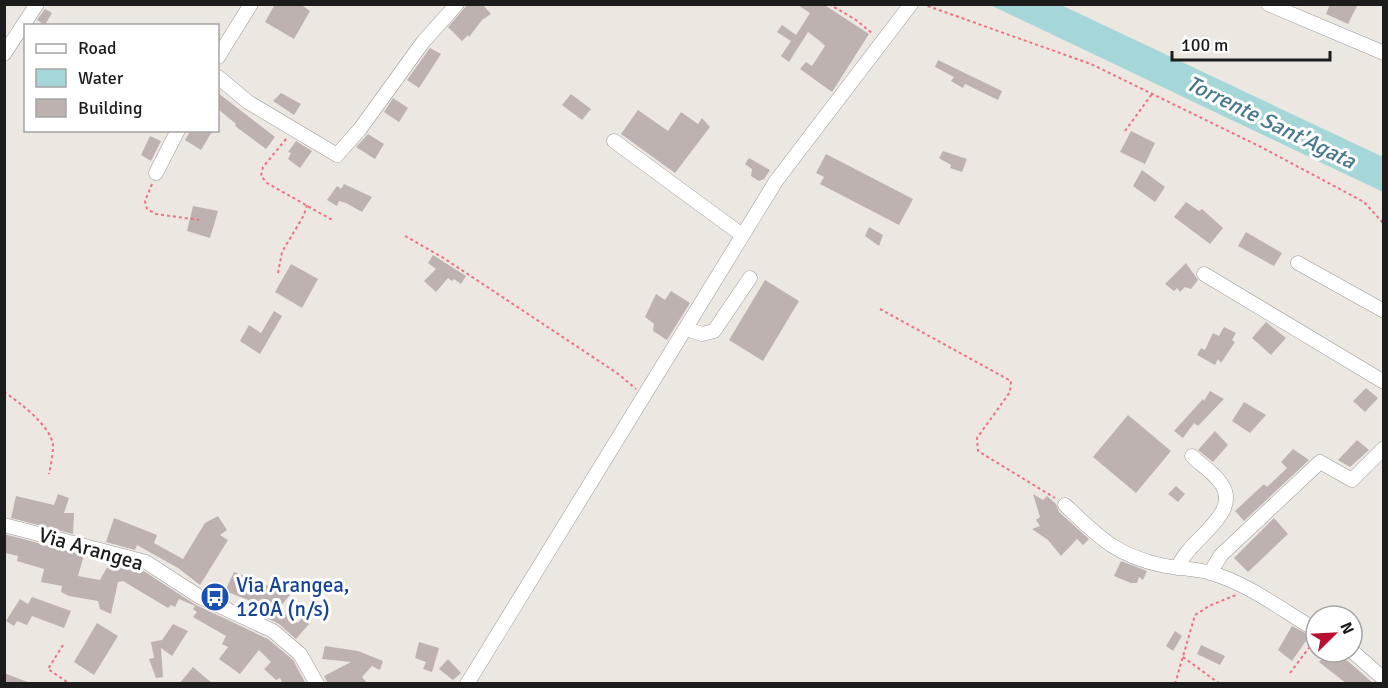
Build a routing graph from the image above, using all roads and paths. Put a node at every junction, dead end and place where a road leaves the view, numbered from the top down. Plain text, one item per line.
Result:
1 (37, 4) edge
2 (251, 4) edge
3 (457, 4) edge
4 (829, 4) edge
5 (911, 4) edge
6 (922, 4) edge
7 (1268, 4) edge
8 (882, 42) junction
9 (1383, 52) edge
10 (4, 54) edge
11 (219, 55) edge
12 (219, 78) edge
13 (1152, 94) junction
14 (295, 128) junction
15 (1125, 131) dead end
16 (177, 132) edge
17 (614, 141) dead end
18 (156, 173) joint
19 (307, 206) junction
20 (199, 220) dead end
21 (334, 220) dead end
22 (1383, 224) edge
23 (742, 235) junction
24 (405, 236) dead end
25 (1298, 263) dead end
26 (278, 273) dead end
27 (1204, 274) dead end
28 (750, 278) dead end
29 (880, 309) dead end
30 (1383, 311) edge
31 (687, 329) junction
32 (1383, 382) edge
33 (4, 392) edge
34 (643, 395) junction
35 (1383, 448) edge
36 (1192, 456) dead end
37 (50, 474) dead end
38 (1065, 506) joint
39 (4, 525) edge
40 (1178, 568) junction
41 (1210, 573) junction
42 (1249, 590) junction
43 (1304, 623) edge
44 (63, 645) dead end
45 (1304, 655) edge
46 (1183, 657) junction
47 (1364, 662) edge
48 (1290, 673) dead end
49 (1383, 679) edge
50 (70, 684) edge
51 (317, 684) edge
52 (467, 684) edge
53 (1175, 684) edge
54 (1220, 684) edge

1 - 10 street
2 - 11 street
3 - 14 street
4 - 8 path
5 - 8 street
6 - 13 path
7 - 9 street
8 - 23 street
12 - 14 street
13 - 15 path
13 - 22 path
14 - 19 path
16 - 18 street
17 - 23 street
18 - 20 path
19 - 21 path
19 - 26 path
23 - 31 street
24 - 34 path
25 - 30 street
27 - 32 street
28 - 31 street
29 - 38 path
31 - 34 street
33 - 37 path
34 - 52 street
35 - 41 street
36 - 40 street
38 - 40 street
39 - 51 street, Via Arangea
40 - 41 street
41 - 42 street
42 - 43 street
42 - 46 path
44 - 50 path
45 - 48 path
46 - 53 path
46 - 54 path
47 - 49 street

